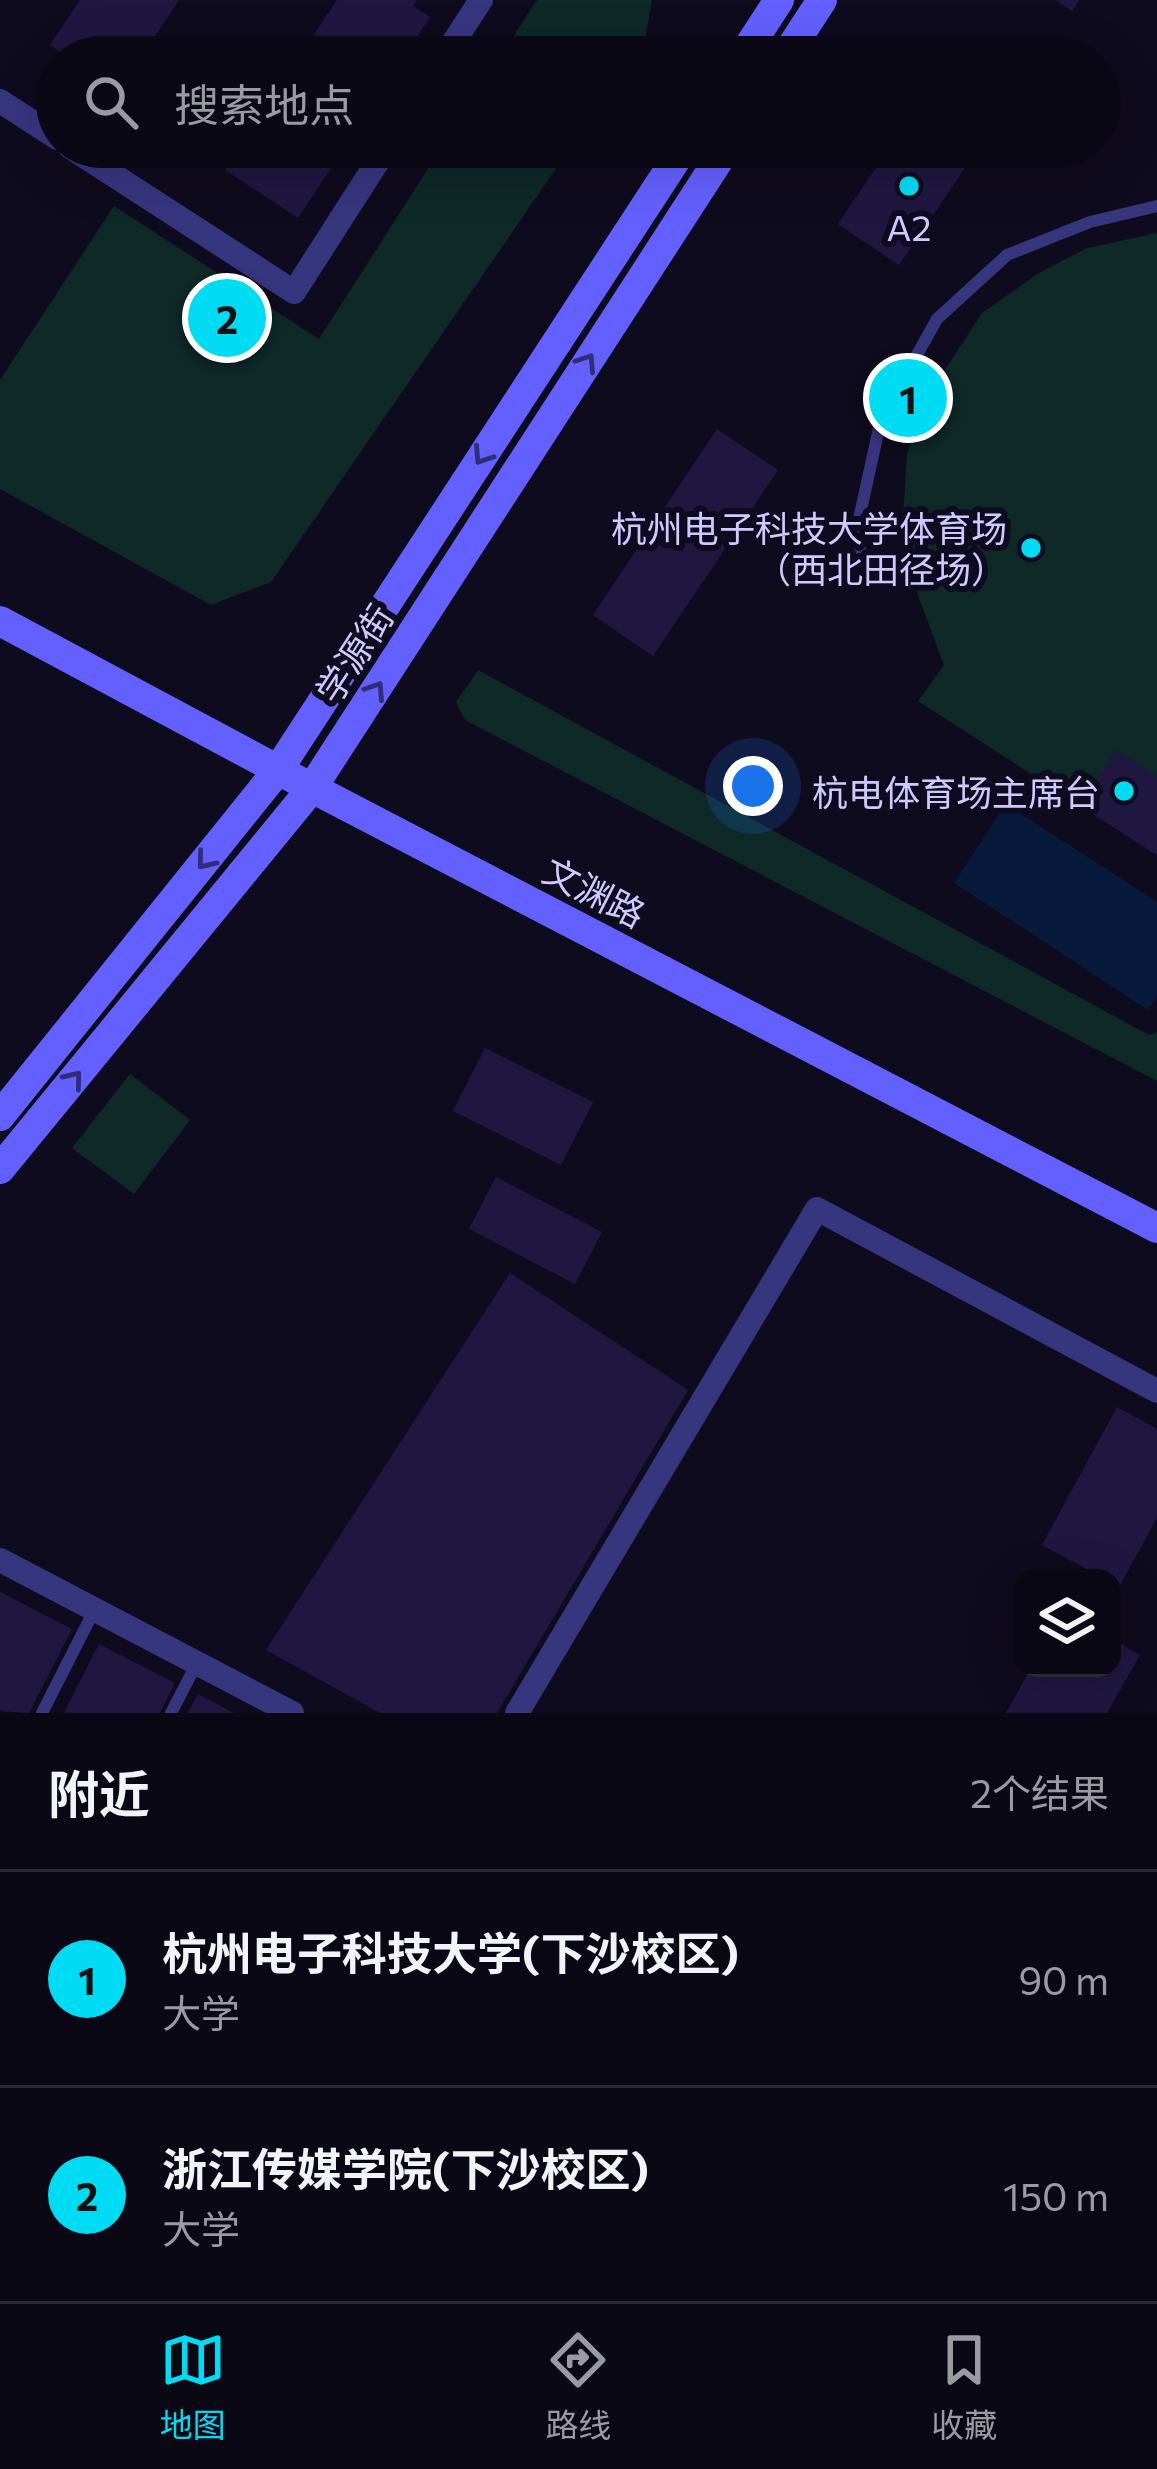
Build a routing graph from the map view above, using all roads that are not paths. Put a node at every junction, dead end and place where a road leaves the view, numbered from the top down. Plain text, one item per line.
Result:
1 (481, 0) edge
2 (779, 0) edge
3 (822, 0) edge
4 (458, 36) edge
5 (756, 36) edge
6 (799, 36) edge
7 (0, 101) edge
8 (36, 124) edge
9 (102, 168) edge
10 (373, 168) edge
11 (670, 168) edge
12 (713, 168) edge
13 (1157, 206) edge
14 (863, 570) dead end
15 (0, 620) edge
16 (278, 770) junction
17 (312, 788) junction
18 (0, 1116) edge
19 (0, 1169) edge
20 (1157, 1228) edge
21 (1157, 1390) edge
22 (0, 1560) edge
23 (95, 1609) junction
24 (197, 1663) junction
25 (42, 1713) edge
26 (171, 1713) edge
27 (292, 1713) edge
28 (518, 1713) edge

1 - 4 street
2 - 5 main road
3 - 6 main road
7 - 8 street
9 - 10 street
11 -> 16 main road, 学源街
17 -> 12 main road, 学源街
13 - 14 lane
15 - 16 main road, 文渊路
16 - 17 main road, 文渊路
16 -> 18 main road, 学源街
19 -> 17 main road, 学源街
17 - 20 main road, 文渊路
21 - 28 street
22 - 23 street
23 - 24 street
23 - 25 lane
24 - 26 lane
24 - 27 street

